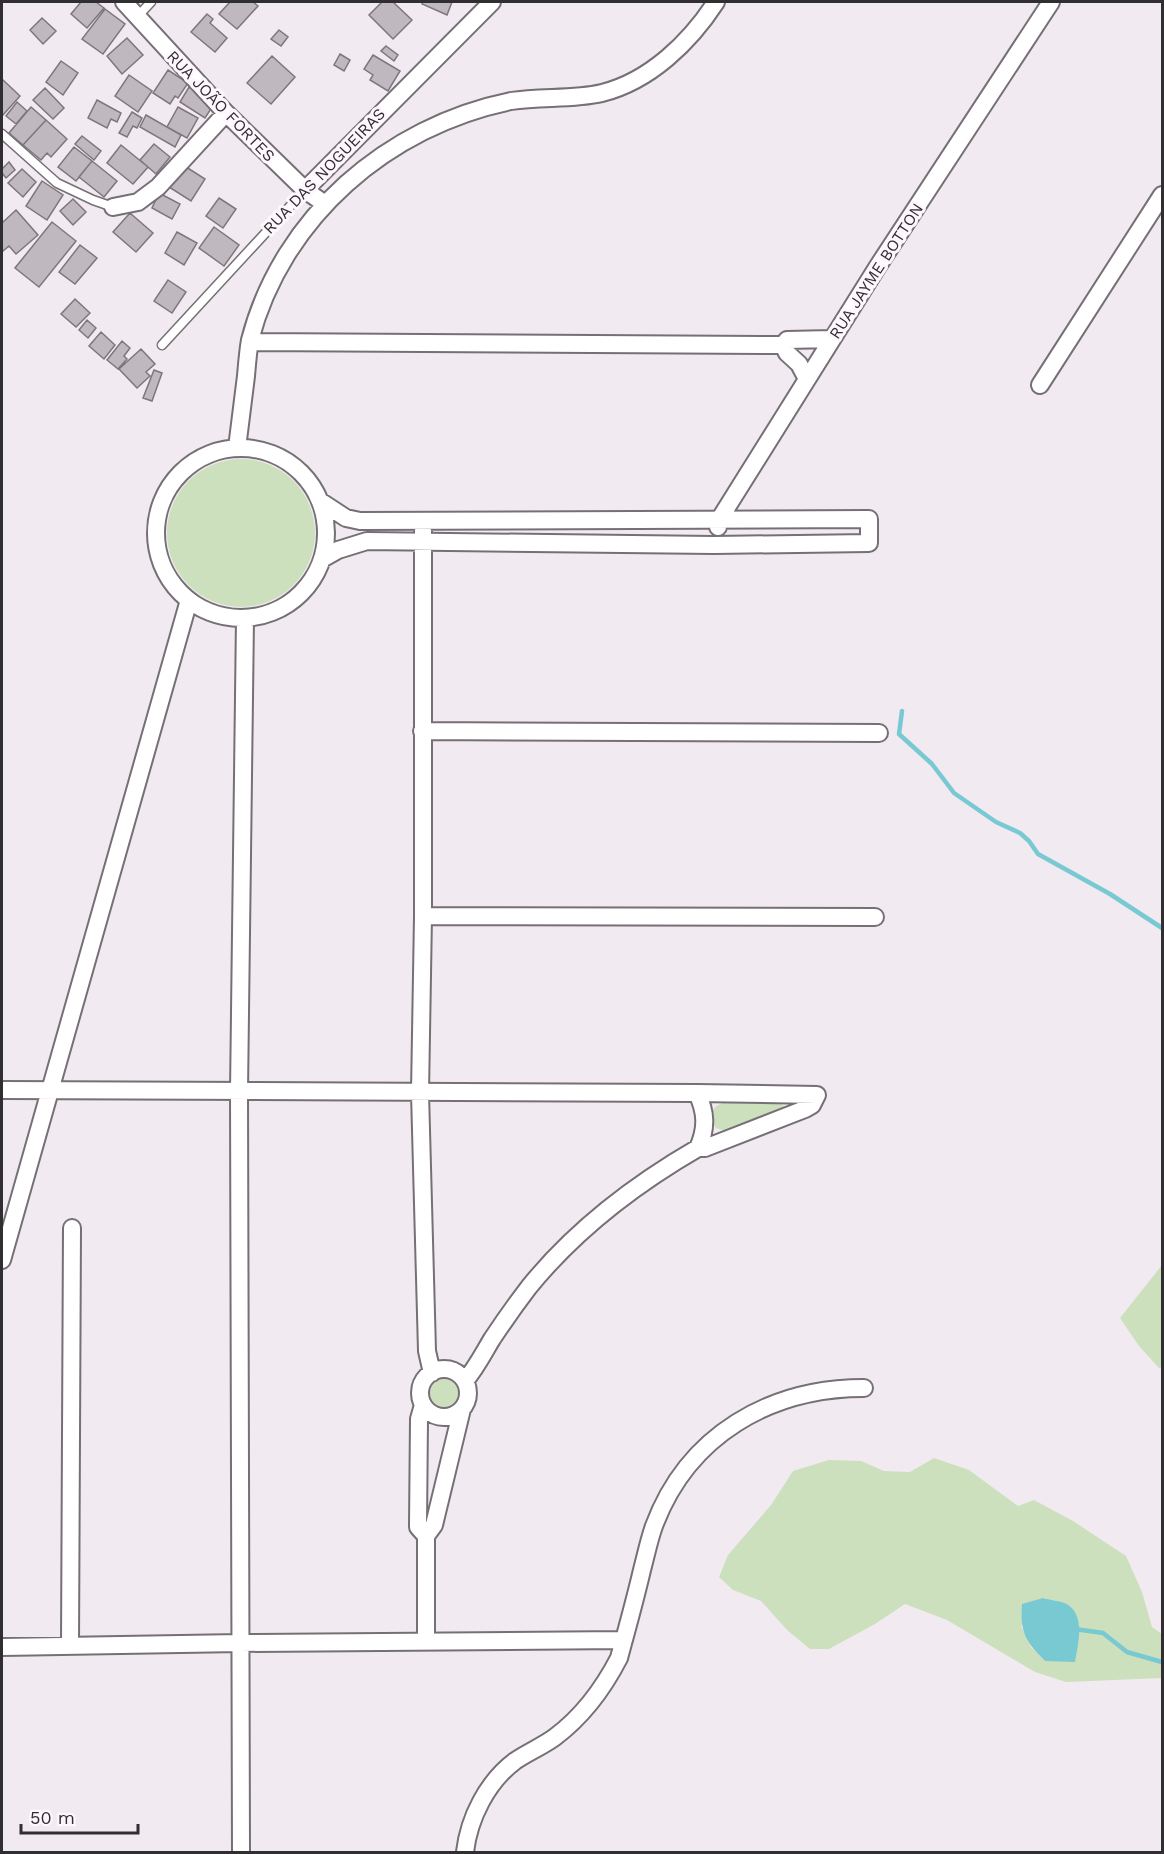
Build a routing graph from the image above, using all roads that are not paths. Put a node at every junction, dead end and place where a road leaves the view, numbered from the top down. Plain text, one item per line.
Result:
1 (124, 2) edge
2 (151, 2) edge
3 (492, 2) edge
4 (717, 2) edge
5 (1050, 2) edge
6 (136, 17) junction
7 (226, 113) junction
8 (2, 134) edge
9 (304, 190) junction
10 (1162, 195) edge
11 (325, 204) junction
12 (114, 207) joint
13 (832, 339) junction
14 (250, 342) junction
15 (162, 345) dead end
16 (783, 345) junction
17 (807, 379) junction
18 (1040, 385) dead end
19 (237, 448) junction
20 (320, 501) junction
21 (719, 520) junction
22 (424, 522) junction
23 (422, 542) junction
24 (714, 545) junction
25 (322, 559) junction
26 (189, 600) junction
27 (245, 618) junction
28 (422, 731) junction
29 (879, 733) dead end
30 (423, 916) junction
31 (875, 917) dead end
32 (2, 1090) edge
33 (50, 1091) junction
34 (239, 1092) junction
35 (420, 1093) junction
36 (697, 1093) junction
37 (698, 1148) junction
38 (72, 1228) dead end
39 (2, 1260) edge
40 (432, 1373) junction
41 (465, 1381) junction
42 (864, 1388) dead end
43 (423, 1405) junction
44 (462, 1409) junction
45 (426, 1536) junction
46 (624, 1640) junction
47 (426, 1642) junction
48 (240, 1643) junction
49 (70, 1646) junction
50 (2, 1647) edge
51 (241, 1852) edge
52 (465, 1852) edge

1 - 6 street, RUA JOÃO FORTES
2 - 6 lane
3 - 9 street, RUA DAS NOGUEIRAS
4 - 11 street
5 - 13 street, RUA JAYME BOTTON
6 - 7 street, RUA JOÃO FORTES
7 - 9 street, RUA JOÃO FORTES
7 - 12 street
8 - 12 lane
9 - 11 street, RUA JOÃO FORTES
9 - 15 lane, RUA DAS NOGUEIRAS
10 - 18 street
11 - 14 street
13 - 16 street
13 - 17 street, RUA JAYME BOTTON
14 - 16 street
14 - 19 street
16 - 17 street
17 - 21 street, RUA JAYME BOTTON
19 - 20 street
19 - 26 street
20 - 22 street
20 - 25 street
21 - 22 street
21 - 24 street, RUA JAYME BOTTON
21 - 24 street
22 - 23 street
23 - 24 street
23 - 25 street
23 - 28 street
25 - 27 street
26 - 27 street
26 - 33 street
27 - 34 street
28 - 29 street
28 - 30 street
30 - 31 street
30 - 35 street
32 - 33 street
33 - 34 street
33 - 39 street
34 - 35 street
34 - 48 street
35 - 36 street
35 - 40 street
36 - 37 street
36 - 37 street
37 - 41 street
38 - 49 street
40 - 41 street
40 - 43 street
41 - 44 street
42 - 46 street
43 - 44 street
43 - 45 street
44 - 45 street
45 - 47 street
46 - 47 street
46 - 52 street
47 - 48 street
48 - 49 street
48 - 51 street
49 - 50 street

